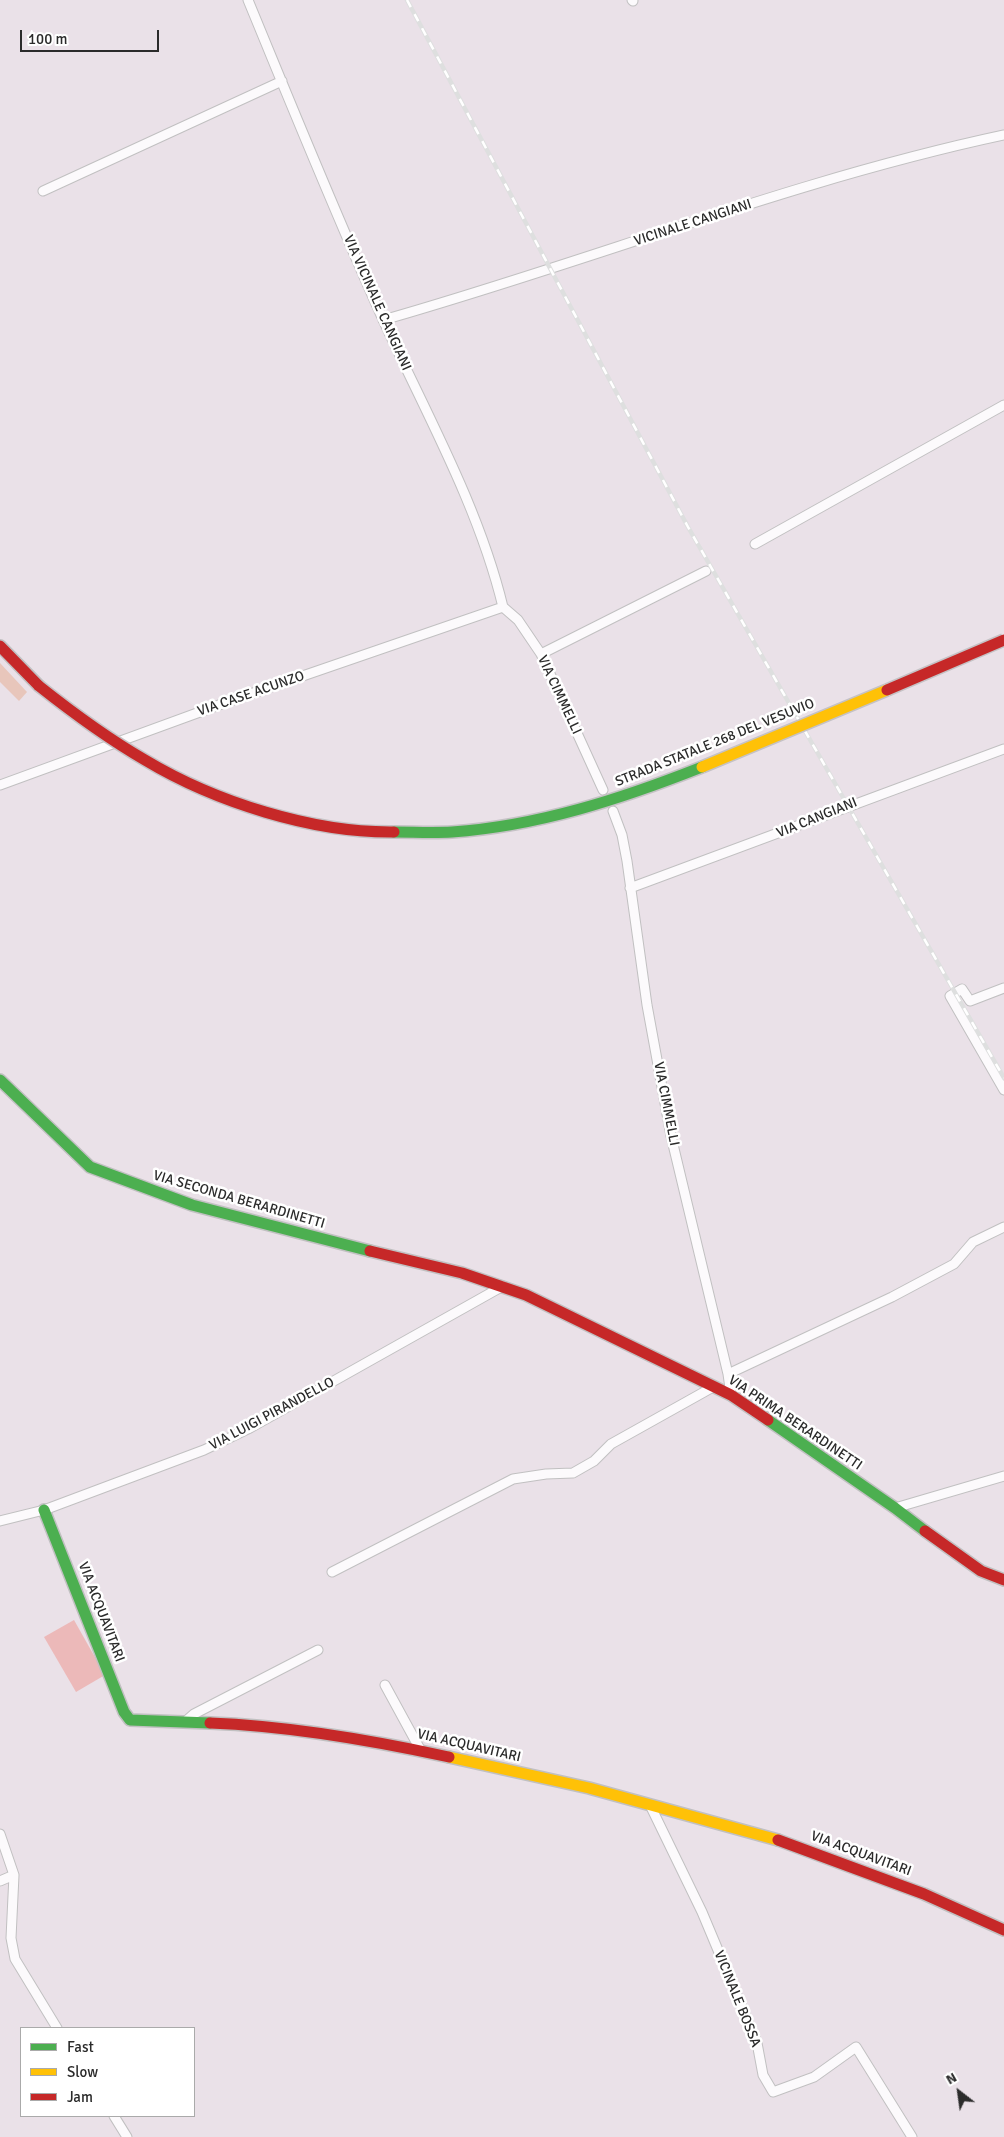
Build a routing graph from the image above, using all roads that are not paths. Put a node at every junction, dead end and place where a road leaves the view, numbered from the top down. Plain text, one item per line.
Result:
1 (248, 0) edge
2 (282, 81) junction
3 (1004, 135) edge
4 (44, 191) dead end
5 (383, 320) junction
6 (1004, 405) edge
7 (755, 544) dead end
8 (706, 571) dead end
9 (503, 607) junction
10 (1004, 640) edge
11 (0, 646) edge
12 (541, 654) junction
13 (1004, 749) edge
14 (0, 785) edge
15 (603, 790) dead end
16 (613, 811) dead end
17 (630, 888) junction
18 (1004, 988) edge
19 (0, 1080) edge
20 (1004, 1090) edge
21 (1004, 1227) edge
22 (503, 1286) junction
23 (728, 1374) junction
24 (713, 1387) junction
25 (731, 1395) junction
26 (1004, 1476) edge
27 (895, 1508) junction
28 (44, 1510) junction
29 (0, 1521) edge
30 (332, 1572) dead end
31 (1004, 1580) edge
32 (318, 1650) dead end
33 (385, 1685) dead end
34 (186, 1721) junction
35 (421, 1751) junction
36 (650, 1805) junction
37 (0, 1834) edge
38 (14, 1875) junction
39 (0, 1881) edge
40 (1004, 1930) edge
41 (56, 2027) edge
42 (115, 2117) edge
43 (127, 2137) edge
44 (912, 2137) edge

1 - 2 street, VIA VICINALE CANGIANI
2 - 4 street
2 - 5 street, VIA VICINALE CANGIANI
3 - 5 street, VICINALE CANGIANI
5 - 9 street, VIA VICINALE CANGIANI
6 - 7 street
8 - 12 street
9 - 12 street, VIA CIMMELLI
9 - 14 street, VIA CASE ACUNZO
10 - 11 main road, STRADA STATALE 268 DEL VESUVIO, bridge
12 - 15 street, VIA CIMMELLI
13 - 17 street, VIA CANGIANI
16 - 17 street, VIA CIMMELLI
17 - 23 street, VIA CIMMELLI
18 - 20 street
19 - 22 main road, VIA SECONDA BERARDINETTI
21 - 23 street
22 - 24 main road, VIA PRIMA BERARDINETTI
22 - 28 street, VIA LUIGI PIRANDELLO
23 - 25 street, VIA CIMMELLI
24 - 25 main road, VIA PRIMA BERARDINETTI
24 - 30 street
25 - 27 main road, VIA PRIMA BERARDINETTI
26 - 27 street
27 - 31 main road, VIA PRIMA BERARDINETTI
28 - 29 street, VIA LUIGI PIRANDELLO
28 - 34 main road, VIA ACQUAVITARI
32 - 34 street
33 - 35 street
34 - 35 main road, VIA ACQUAVITARI
35 - 36 main road, VIA ACQUAVITARI
36 - 40 main road, VIA ACQUAVITARI
36 - 44 street, VICINALE BOSSA
37 - 38 street
38 - 39 street
38 - 41 street
42 - 43 street

